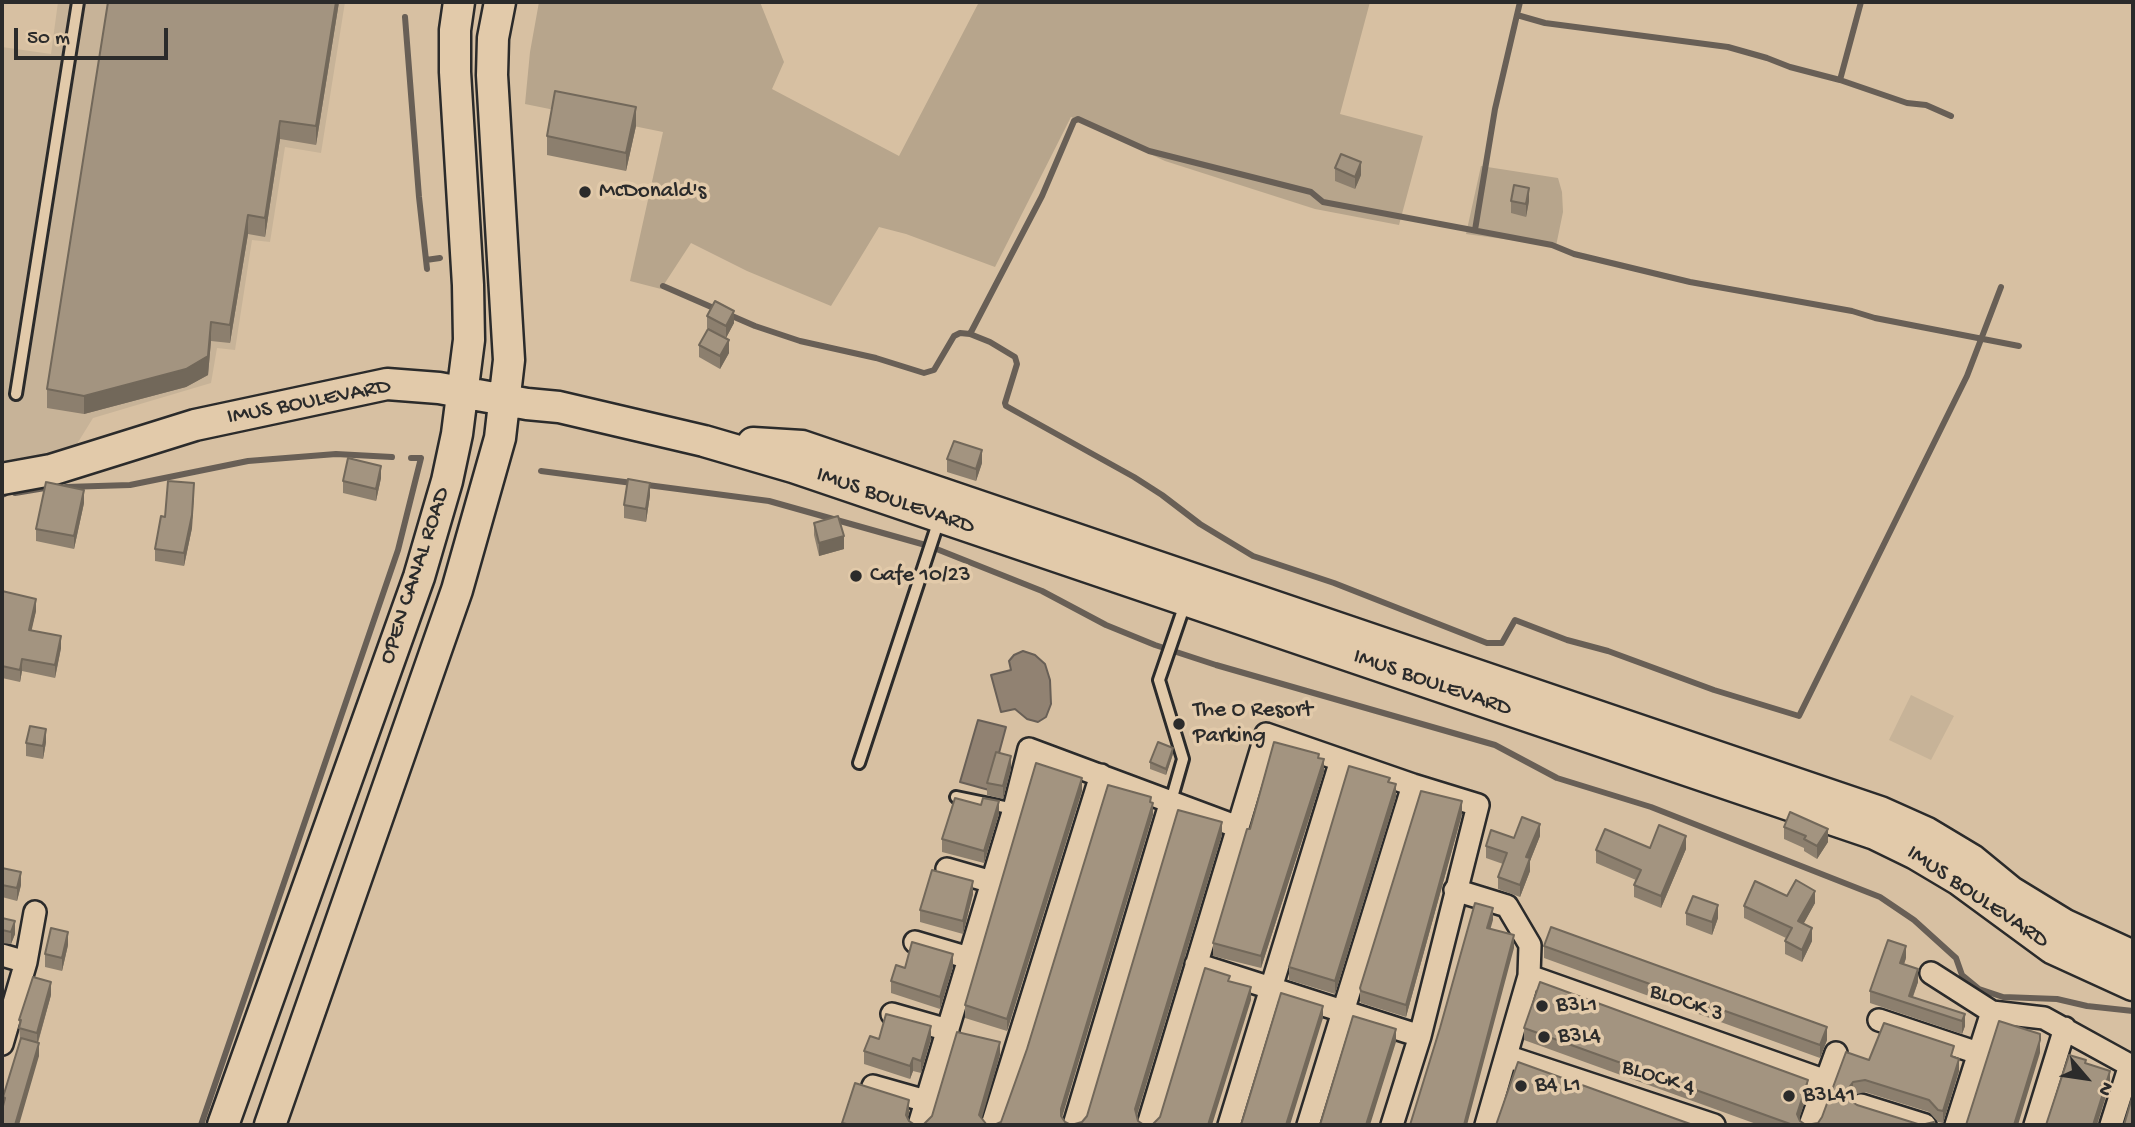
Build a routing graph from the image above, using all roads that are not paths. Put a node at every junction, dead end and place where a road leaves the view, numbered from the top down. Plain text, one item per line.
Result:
1 (78, 2) edge
2 (459, 2) edge
3 (500, 2) edge
4 (464, 393) junction
5 (16, 394) dead end
6 (506, 401) junction
7 (2, 479) edge
8 (940, 516) junction
9 (1191, 590) junction
10 (1341, 760) junction
11 (859, 763) dead end
12 (1101, 775) junction
13 (1413, 785) junction
14 (956, 797) edge
15 (1171, 802) junction
16 (1014, 809) junction
17 (1238, 827) junction
18 (947, 869) dead end
19 (992, 882) junction
20 (1455, 890) junction
21 (35, 912) dead end
22 (915, 942) edge
23 (2, 955) edge
24 (2133, 956) edge
25 (969, 958) junction
26 (26, 962) junction
27 (1196, 964) junction
28 (1931, 973) dead end
29 (1529, 976) junction
30 (2133, 985) edge
31 (1271, 988) junction
32 (9, 994) edge
33 (1343, 1012) junction
34 (1992, 1012) junction
35 (892, 1014) edge
36 (1879, 1020) dead end
37 (2065, 1028) junction
38 (947, 1030) junction
39 (1420, 1036) junction
40 (2, 1044) edge
41 (1836, 1053) dead end
42 (1978, 1053) junction
43 (1506, 1056) junction
44 (2131, 1066) edge
45 (1826, 1081) junction
46 (873, 1086) edge
47 (926, 1101) junction
48 (1861, 1105) edge
49 (223, 1125) edge
50 (270, 1125) edge
51 (919, 1125) edge
52 (992, 1125) edge
53 (1073, 1125) edge
54 (1148, 1125) edge
55 (1229, 1125) edge
56 (1308, 1125) edge
57 (1392, 1125) edge
58 (1486, 1125) edge
59 (1714, 1125) edge
60 (1810, 1125) edge
61 (1925, 1125) edge
62 (1956, 1125) edge
63 (2035, 1125) edge
64 (2111, 1125) edge

1 - 5 lane
2 - 4 main road, OPEN CANAL ROAD
3 - 6 main road, OPEN CANAL ROAD
4 - 6 main road, IMUS BOULEVARD
4 - 7 main road, IMUS BOULEVARD
4 - 49 main road, OPEN CANAL ROAD
6 - 8 main road, IMUS BOULEVARD
6 - 50 main road, OPEN CANAL ROAD
8 - 9 main road, IMUS BOULEVARD
8 - 11 lane
9 - 15 lane
9 - 24 main road, IMUS BOULEVARD
9 - 30 main road, IMUS BOULEVARD
10 - 13 street
10 - 17 street
10 - 31 street
12 - 15 street
12 - 16 street
12 - 52 street
13 - 20 street
13 - 33 street
14 - 16 lane
15 - 17 street
15 - 53 street
16 - 19 street
17 - 27 street
18 - 19 street
19 - 25 street
20 - 29 street
20 - 39 street
21 - 26 street
22 - 25 street
23 - 26 street
25 - 38 street
26 - 32 street
27 - 31 street
27 - 54 street
28 - 34 street
29 - 43 street
29 - 45 street, BLOCK 3
31 - 33 street
31 - 55 street
32 - 40 street
33 - 39 street
33 - 56 street
34 - 37 street
34 - 42 street
35 - 38 street
36 - 42 street
37 - 44 street
37 - 63 street
38 - 47 street
39 - 57 street
41 - 45 street
42 - 62 street
43 - 58 street
43 - 59 street, BLOCK 4
44 - 64 street
45 - 60 street
46 - 47 street
47 - 51 street
48 - 61 street

